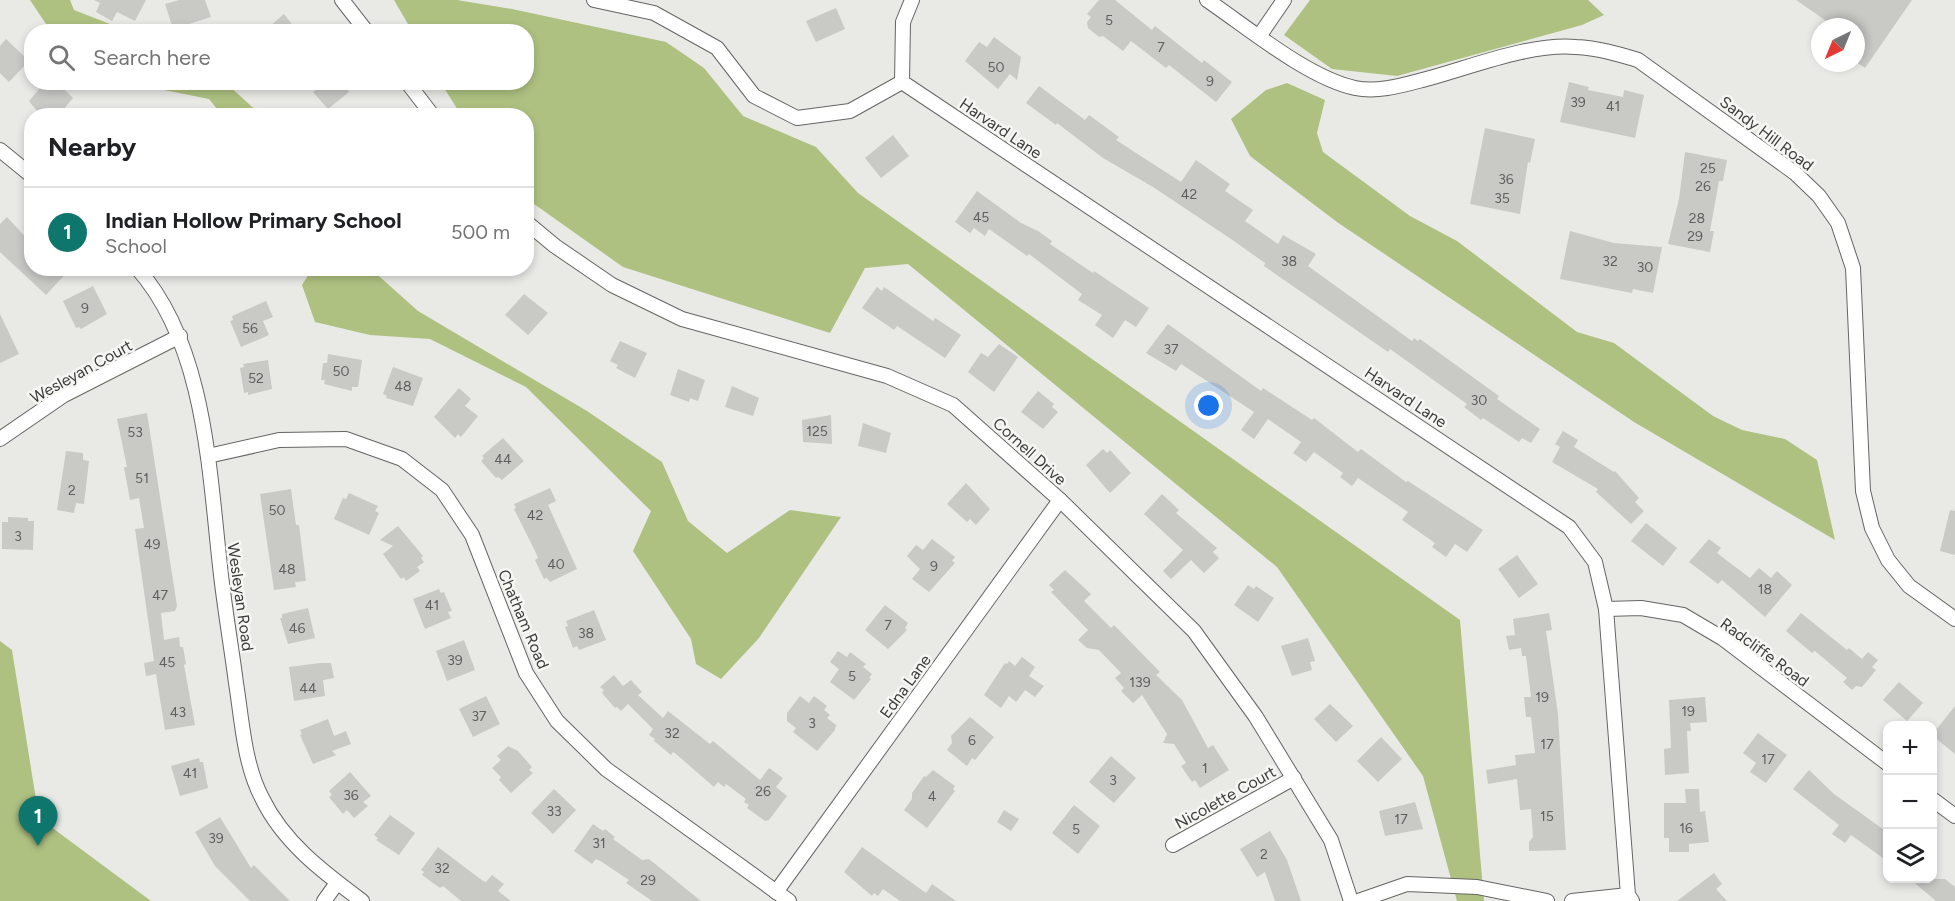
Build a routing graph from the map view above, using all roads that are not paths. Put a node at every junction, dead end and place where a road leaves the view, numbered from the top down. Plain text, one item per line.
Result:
1 (342, 0) edge
2 (594, 0) edge
3 (912, 0) edge
4 (1207, 0) edge
5 (1284, 0) edge
6 (360, 24) edge
7 (1260, 35) junction
8 (902, 82) junction
9 (413, 90) edge
10 (427, 108) edge
11 (0, 150) edge
12 (24, 170) edge
13 (534, 229) edge
14 (144, 276) edge
15 (180, 336) junction
16 (0, 439) edge
17 (208, 456) junction
18 (1060, 500) junction
19 (1606, 609) junction
20 (1955, 619) edge
21 (1883, 761) edge
22 (1294, 778) junction
23 (1937, 803) edge
24 (1955, 816) edge
25 (1173, 845) dead end
26 (337, 883) junction
27 (776, 892) junction
28 (1630, 898) edge
29 (324, 901) edge
30 (362, 901) edge
31 (789, 901) edge
32 (1351, 901) edge
33 (1358, 901) edge
34 (1547, 901) edge
35 (1572, 901) edge

1 - 6 street
2 - 8 street
3 - 8 street
4 - 7 street, Sandy Hill Road
5 - 7 street
7 - 20 street, Sandy Hill Road
8 - 19 street, Harvard Lane
9 - 10 street
11 - 12 street
13 - 18 street, Cornell Drive
14 - 15 street, Wesleyan Road
15 - 16 street, Wesleyan Court
15 - 17 street, Wesleyan Road
17 - 26 street, Wesleyan Road
17 - 27 street, Chatham Road
18 - 22 street, Cornell Drive
18 - 27 street, Edna Lane
19 - 21 street, Radcliffe Road
19 - 28 street, Harvard Lane
22 - 25 street, Nicolette Court
22 - 32 street, Cornell Drive
23 - 24 street
26 - 29 street
26 - 30 street, Wesleyan Road
27 - 31 street, Chatham Road
28 - 35 street
33 - 34 street

